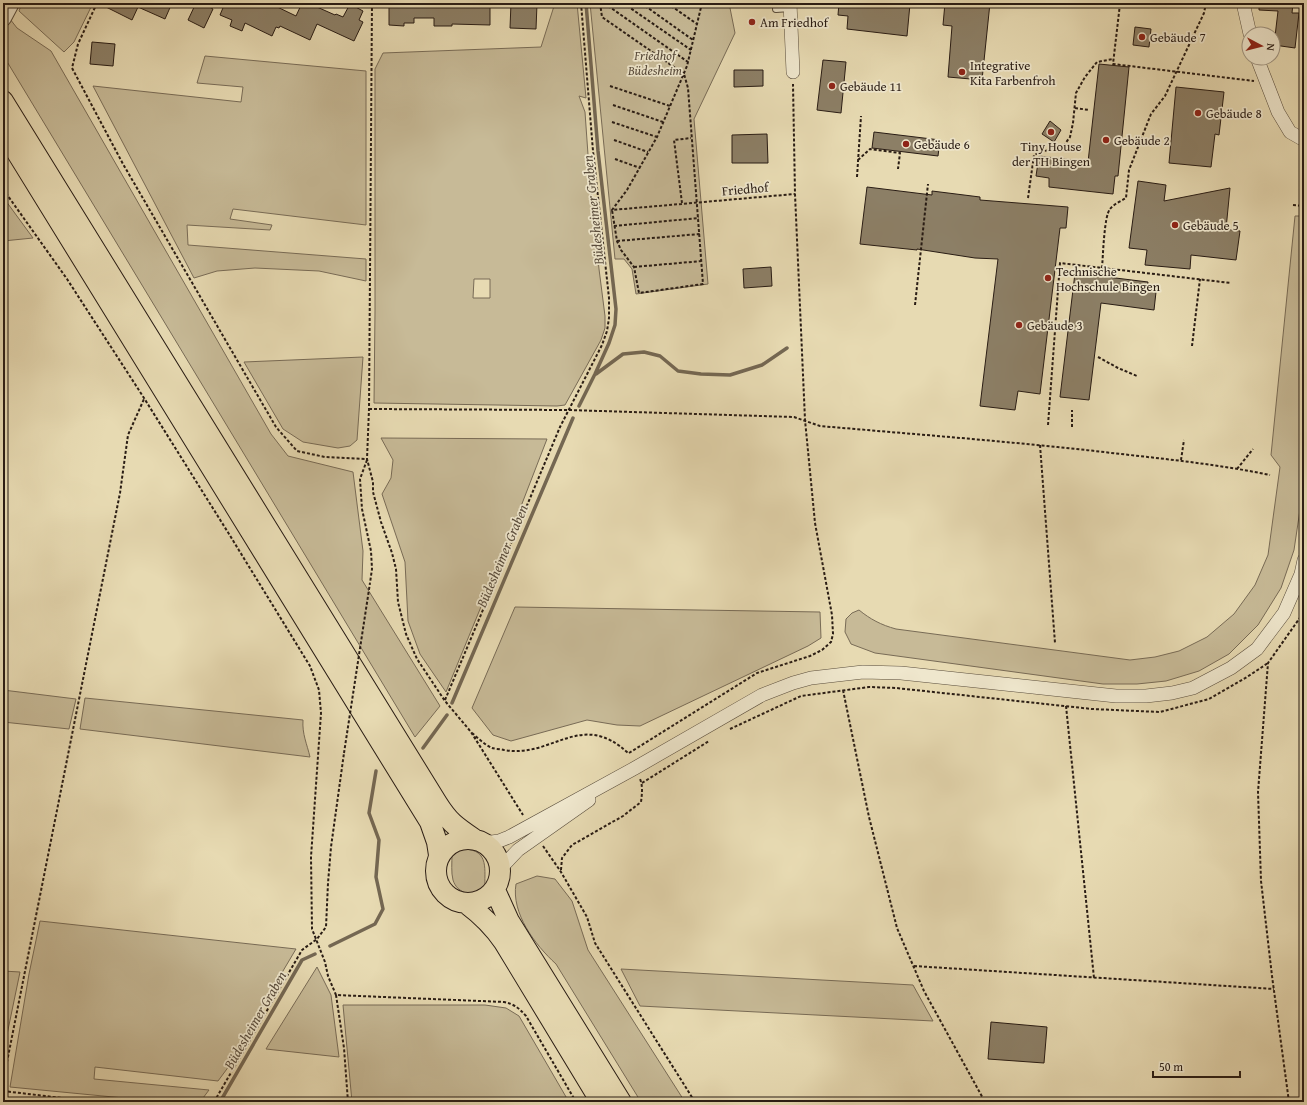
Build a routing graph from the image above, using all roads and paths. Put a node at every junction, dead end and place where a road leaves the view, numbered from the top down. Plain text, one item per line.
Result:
1 (97, 3) edge
2 (372, 3) edge
3 (581, 3) edge
4 (600, 3) edge
5 (604, 3) edge
6 (623, 3) edge
7 (641, 3) edge
8 (667, 3) edge
9 (695, 3) edge
10 (702, 3) edge
11 (1206, 3) edge
12 (1243, 3) edge
13 (1120, 4) dead end
14 (790, 6) edge
15 (701, 7) junction
16 (776, 9) dead end
17 (697, 24) junction
18 (1248, 26) edge
19 (693, 40) junction
20 (691, 50) junction
21 (1113, 59) junction
22 (688, 62) junction
23 (1261, 66) edge
24 (1176, 71) junction
25 (793, 72) joint
26 (684, 74) junction
27 (1266, 82) junction
28 (610, 86) dead end
29 (3, 101) edge
30 (613, 105) dead end
31 (670, 106) junction
32 (1075, 108) junction
33 (1089, 110) dead end
34 (862, 116) dead end
35 (612, 122) dead end
36 (663, 122) junction
37 (3, 130) edge
38 (657, 137) junction
39 (691, 138) junction
40 (614, 140) dead end
41 (1304, 140) edge
42 (648, 152) junction
43 (615, 159) dead end
44 (858, 160) junction
45 (640, 168) junction
46 (898, 169) dead end
47 (857, 177) dead end
48 (928, 184) dead end
49 (3, 189) edge
50 (795, 194) junction
51 (1028, 198) dead end
52 (697, 202) junction
53 (682, 203) junction
54 (1292, 205) dead end
55 (1304, 206) edge
56 (612, 210) junction
57 (699, 218) junction
58 (614, 226) junction
59 (700, 234) junction
60 (617, 241) junction
61 (702, 261) junction
62 (634, 267) junction
63 (1102, 268) junction
64 (1200, 279) junction
65 (1231, 283) dead end
66 (915, 305) dead end
67 (1192, 346) dead end
68 (1098, 356) dead end
69 (1138, 376) dead end
70 (144, 398) junction
71 (369, 409) junction
72 (568, 410) junction
73 (1072, 410) dead end
74 (805, 420) junction
75 (1048, 425) dead end
76 (1072, 427) dead end
77 (1184, 440) dead end
78 (1040, 445) junction
79 (1253, 449) dead end
80 (367, 459) junction
81 (1181, 460) junction
82 (1238, 469) junction
83 (1270, 475) dead end
84 (1304, 560) edge
85 (1304, 612) edge
86 (1055, 643) dead end
87 (1268, 663) junction
88 (843, 690) junction
89 (445, 701) junction
90 (1066, 706) junction
91 (727, 730) dead end
92 (471, 732) junction
93 (713, 738) dead end
94 (635, 768) junction
95 (642, 783) junction
96 (529, 825) junction
97 (537, 837) junction
98 (479, 841) junction
99 (439, 855) junction
100 (500, 869) junction
101 (561, 872) junction
102 (495, 890) junction
103 (466, 904) junction
104 (316, 940) junction
105 (913, 966) junction
106 (1094, 978) junction
107 (1274, 990) junction
108 (336, 995) junction
109 (3, 1082) edge
110 (3, 1091) edge
111 (96, 1102) edge
112 (214, 1102) edge
113 (348, 1102) edge
114 (576, 1102) edge
115 (601, 1102) edge
116 (621, 1102) edge
117 (695, 1102) edge
118 (984, 1102) edge
119 (1289, 1102) edge

1 - 80 path
2 - 71 path
3 - 72 path
4 - 26 path
5 - 22 path
6 - 20 path
7 - 19 path
8 - 17 path
9 - 15 path
10 - 15 path
11 - 24 path
12 - 18 street
13 - 21 path
14 - 16 lane
14 - 25 street
15 - 17 path
17 - 19 path
19 - 20 path
20 - 22 path
21 - 24 path
21 - 32 path
22 - 26 path
23 - 27 street
24 - 27 path
24 - 63 path
25 - 50 path
26 - 31 path
26 - 39 path
27 - 41 street
28 - 31 path
29 - 98 main road
30 - 36 path
31 - 36 path
32 - 33 path
32 - 51 path
34 - 44 path
35 - 38 path
36 - 38 path
37 - 99 main road
38 - 42 path
39 - 52 path
39 - 53 path
40 - 42 path
42 - 45 path
43 - 45 path
44 - 46 path
44 - 47 path
45 - 56 path
48 - 66 path
49 - 70 path
50 - 52 path, Friedhof
50 - 74 path
52 - 53 path, Friedhof
52 - 57 path
53 - 56 path, Friedhof
54 - 55 path
56 - 58 path
57 - 58 path
57 - 59 path
58 - 60 path
59 - 60 path
59 - 61 path
60 - 62 path
61 - 62 path
61 - 62 path
63 - 64 path
63 - 75 path
64 - 65 path
64 - 67 path
68 - 69 path
70 - 104 path
70 - 109 path
71 - 72 path
71 - 80 path
72 - 74 path
72 - 89 path
73 - 76 path
74 - 78 path
74 - 92 path
77 - 81 path
78 - 81 path
78 - 86 path
79 - 82 path
80 - 89 path
80 - 104 path, bridge
81 - 82 path
82 - 83 path
84 - 94 street
85 - 87 path
87 - 90 path
87 - 107 path
88 - 90 path
88 - 91 path
88 - 105 path
89 - 92 path
90 - 106 path
92 - 96 path
93 - 95 path
94 - 95 path
94 - 96 street
94 - 97 street
95 - 101 path
96 - 98 street
97 - 100 street
97 - 101 path
98 - 99 main road
98 - 100 main road
99 - 103 main road
100 - 102 main road
101 - 117 path
102 - 103 main road
102 - 116 main road
103 - 115 main road
104 - 108 path
104 - 112 path
105 - 106 path
105 - 118 path
106 - 107 path
107 - 119 path
108 - 113 path
108 - 114 path
110 - 111 path

